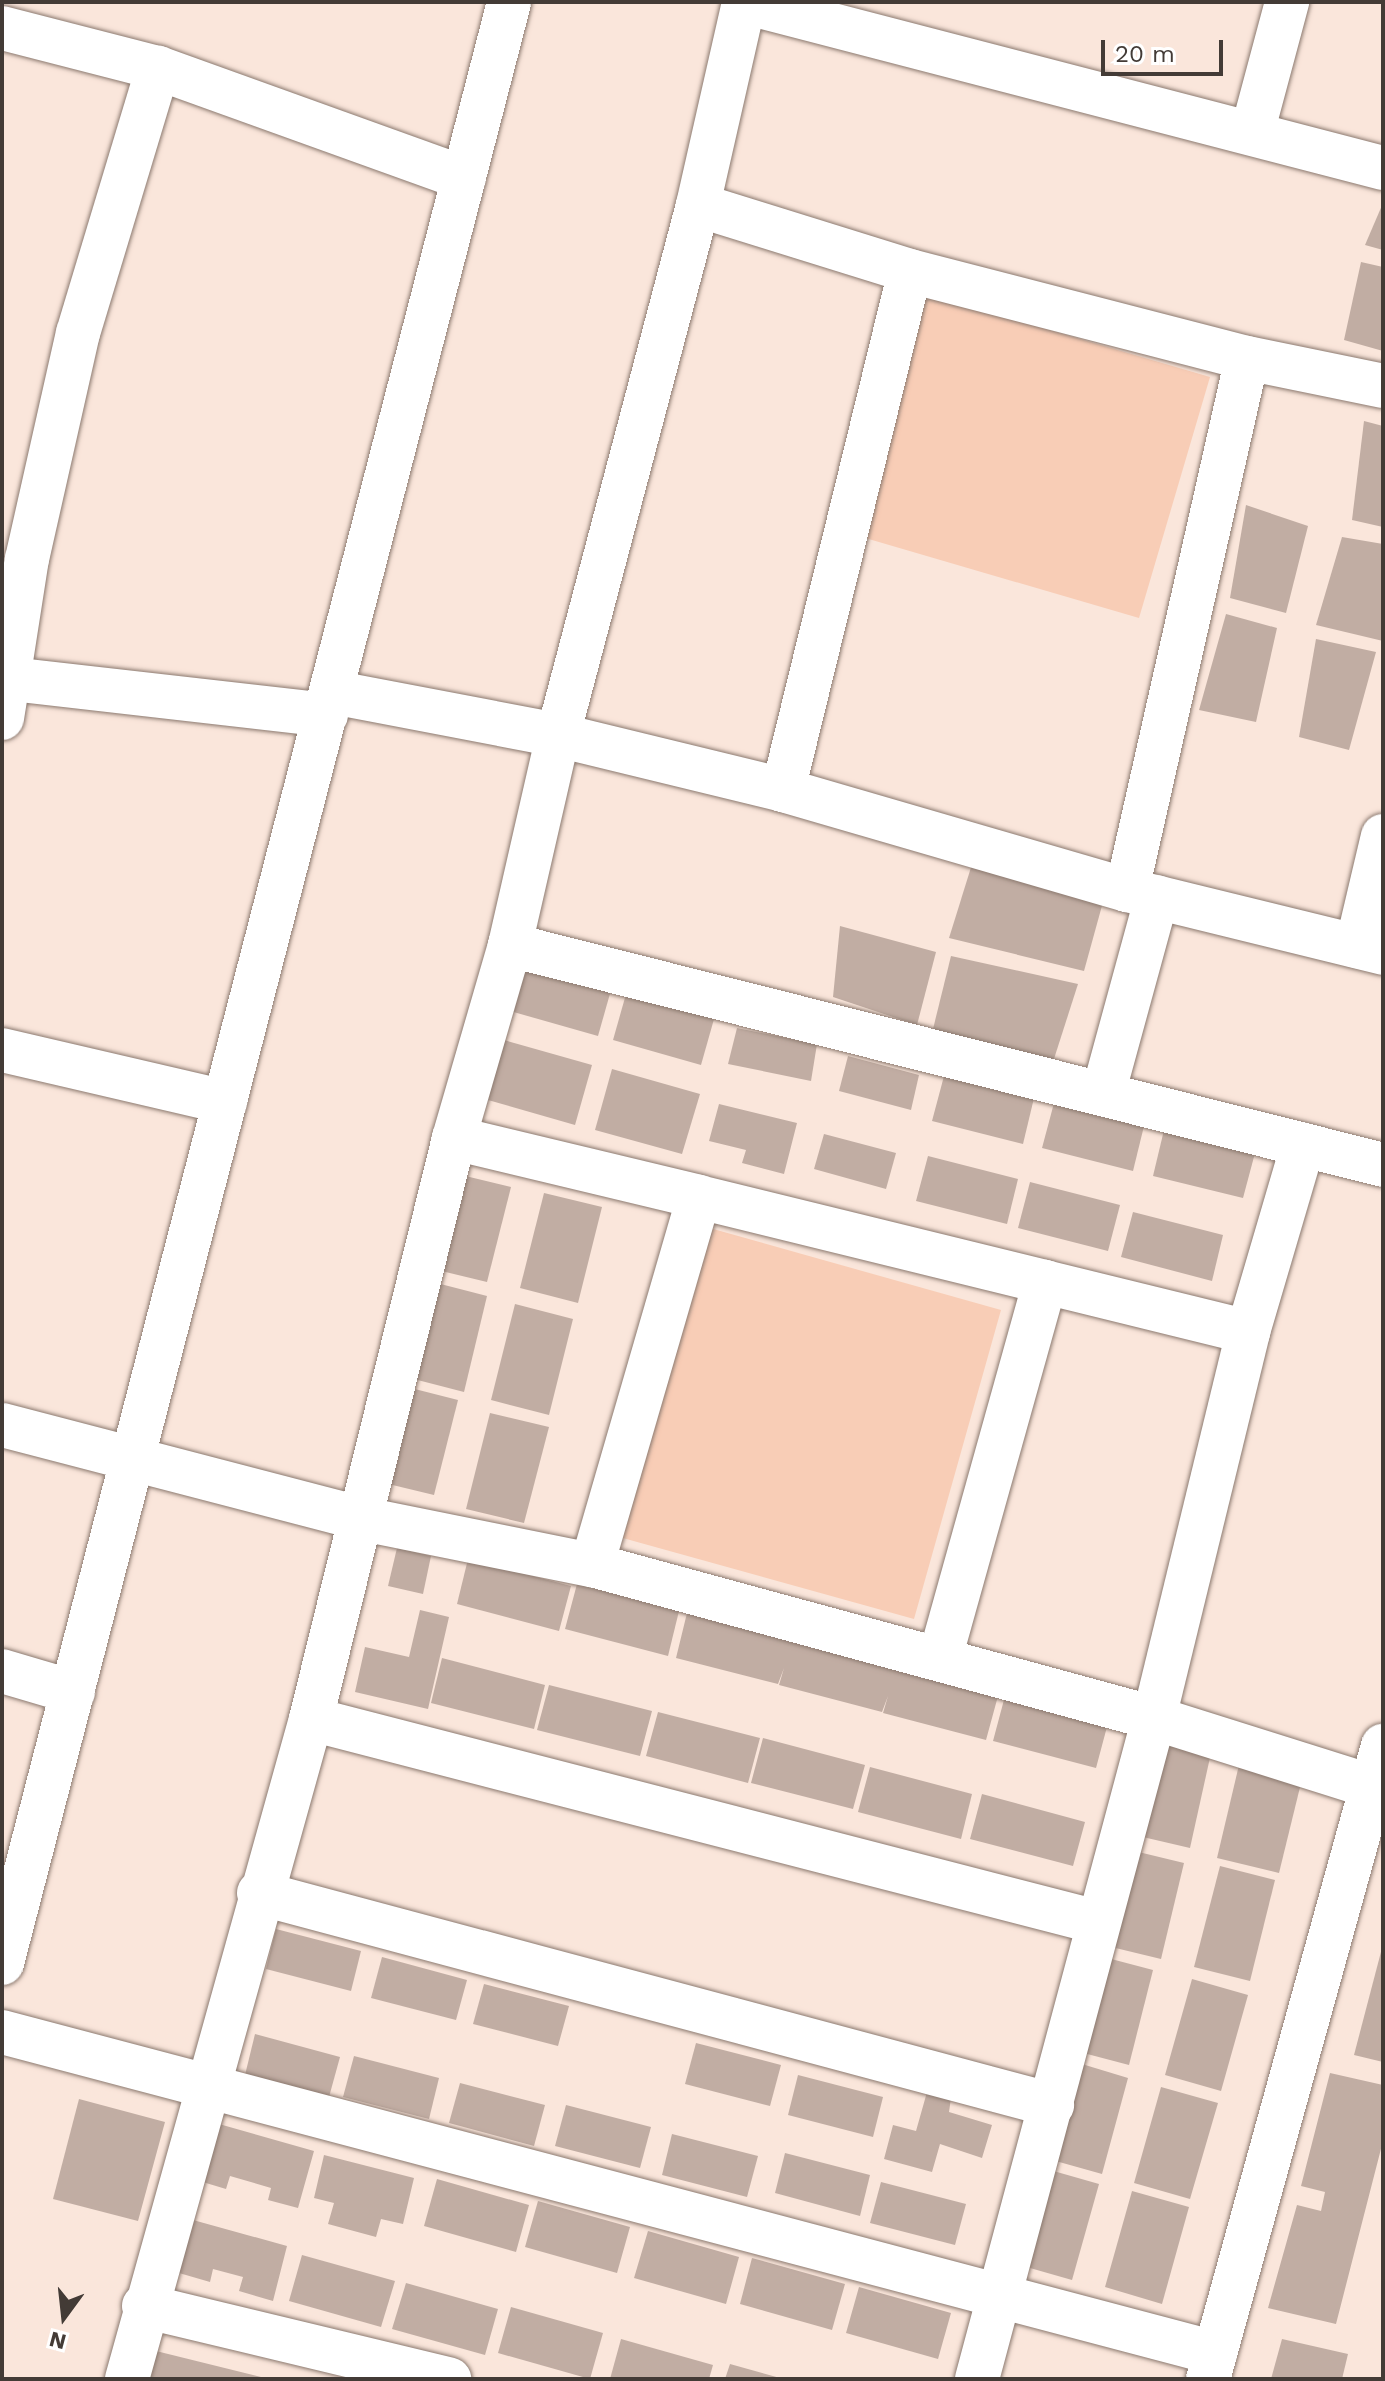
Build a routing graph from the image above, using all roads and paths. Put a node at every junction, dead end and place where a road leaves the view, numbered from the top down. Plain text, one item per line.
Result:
1 (509, 2) edge
2 (744, 2) edge
3 (1287, 2) edge
4 (2, 28) edge
5 (158, 68) junction
6 (1252, 133) junction
7 (1383, 168) edge
8 (464, 178) junction
9 (698, 205) junction
10 (910, 271) junction
11 (1247, 358) junction
12 (1383, 386) edge
13 (7, 699) edge
14 (329, 704) junction
15 (558, 735) junction
16 (783, 790) junction
17 (1383, 836) edge
18 (1142, 894) junction
19 (510, 945) junction
20 (1370, 950) edge
21 (2, 1050) edge
22 (1103, 1094) junction
23 (225, 1102) junction
24 (454, 1138) junction
25 (1303, 1145) junction
26 (1383, 1165) edge
27 (699, 1197) junction
28 (1045, 1282) junction
29 (1248, 1332) junction
30 (2, 1425) edge
31 (132, 1462) junction
32 (358, 1518) junction
33 (592, 1565) junction
34 (940, 1659) junction
35 (2, 1671) edge
36 (73, 1692) junction
37 (1154, 1718) junction
38 (311, 1719) junction
39 (1380, 1774) edge
40 (259, 1893) junction
41 (9, 1905) edge
42 (1097, 1922) junction
43 (2, 1963) edge
44 (2, 2032) edge
45 (207, 2084) junction
46 (1052, 2105) junction
47 (999, 2296) junction
48 (144, 2306) junction
49 (1212, 2366) edge
50 (380, 2370) edge
51 (127, 2379) edge
52 (449, 2379) edge
53 (977, 2379) edge

1 - 8 street
2 - 6 street
2 - 9 street
3 - 6 street
4 - 5 street
5 - 8 street
5 - 13 street
6 - 7 street
8 - 14 street
9 - 10 street
9 - 15 street
10 - 11 street
10 - 16 street
11 - 12 street
11 - 18 street
13 - 14 street
14 - 15 street
14 - 23 street
15 - 16 street
15 - 19 street
16 - 18 street
17 - 20 street
18 - 20 street
18 - 22 street
19 - 22 street
19 - 24 street
21 - 23 street
22 - 25 street
23 - 31 street
24 - 27 street
24 - 32 street
25 - 26 street
25 - 29 street
27 - 28 street
27 - 33 street
28 - 29 street
28 - 34 street
29 - 37 street
30 - 31 street
31 - 32 street
31 - 36 street
32 - 33 street
32 - 38 street
33 - 34 street
34 - 37 street
35 - 36 street
36 - 41 street
37 - 39 street
37 - 42 street
38 - 40 street
38 - 42 street
39 - 49 street
40 - 45 street
40 - 46 street
41 - 43 street
42 - 46 street
44 - 45 street
45 - 47 street
45 - 48 street
46 - 47 street
47 - 49 street
47 - 53 street
48 - 50 street
48 - 51 street
50 - 52 street

